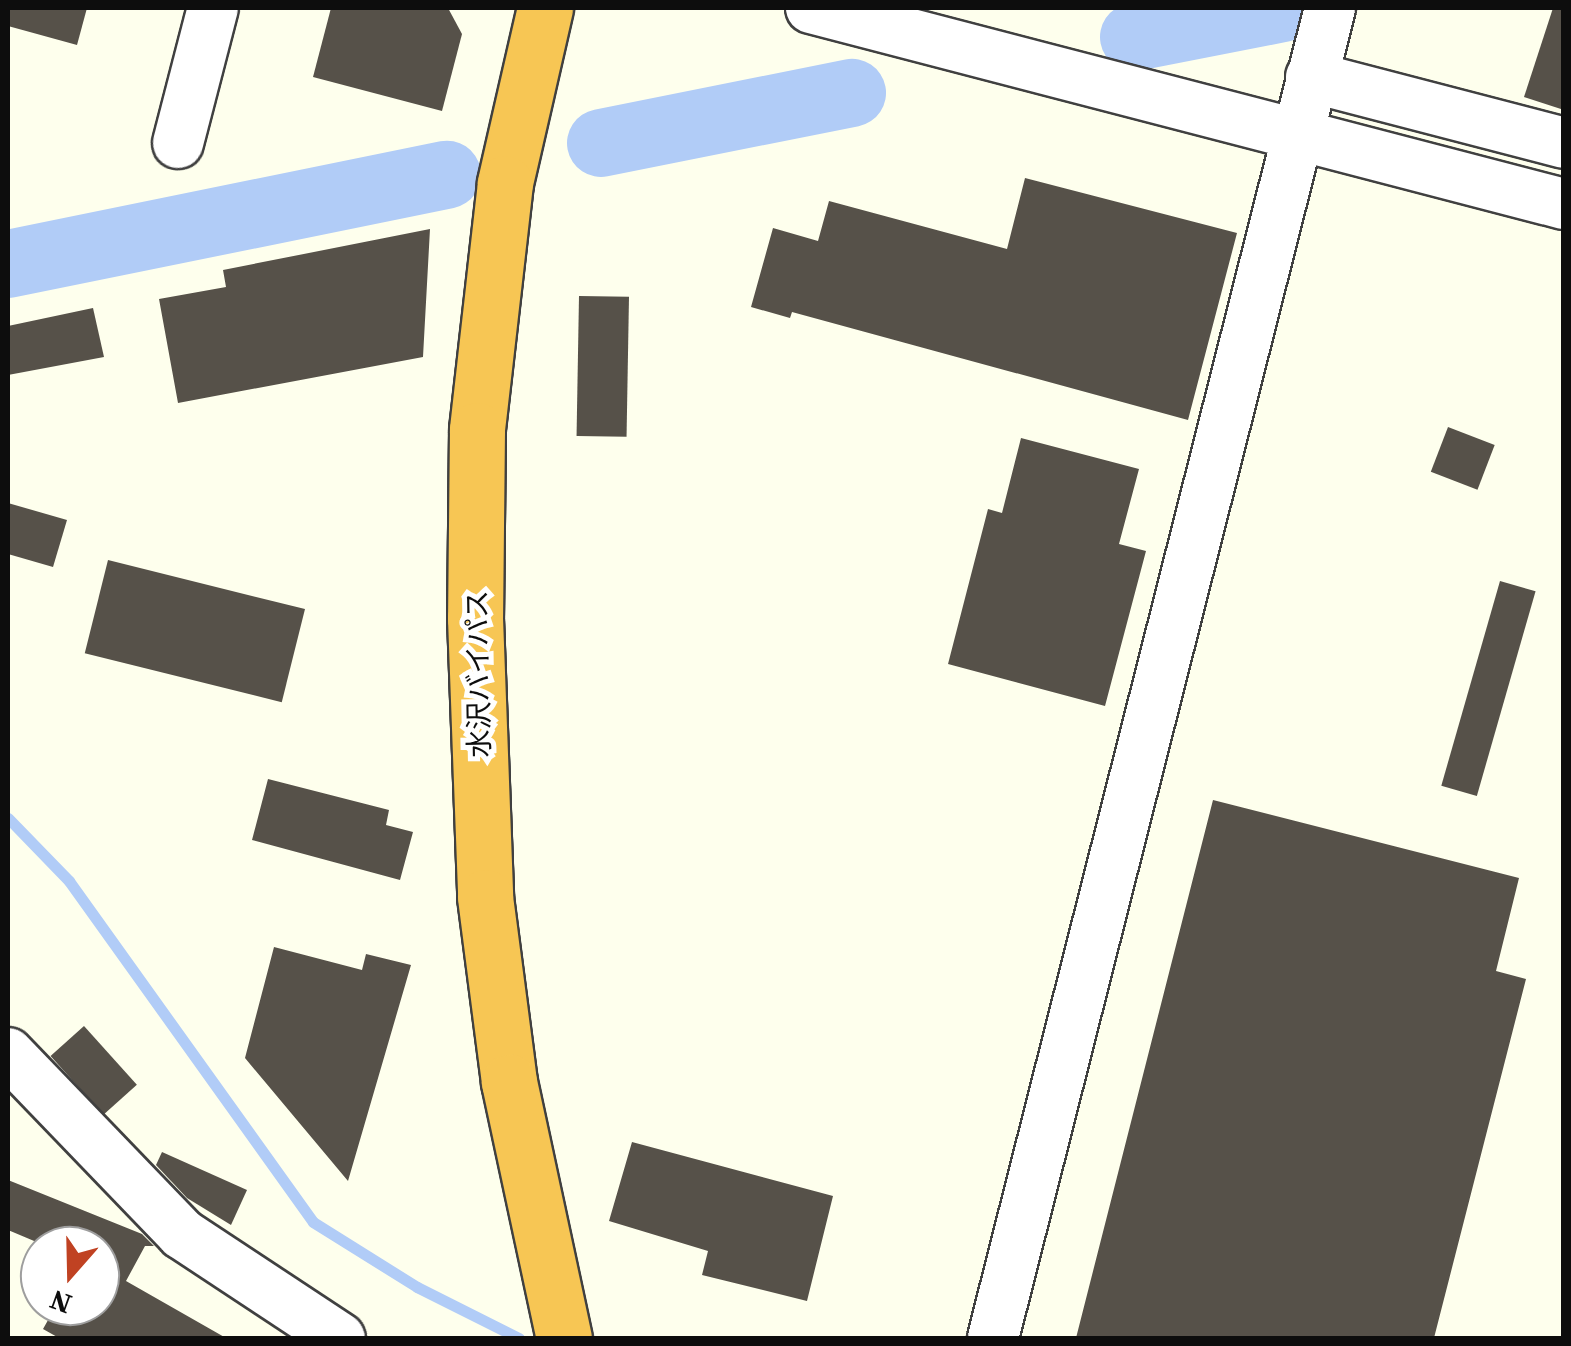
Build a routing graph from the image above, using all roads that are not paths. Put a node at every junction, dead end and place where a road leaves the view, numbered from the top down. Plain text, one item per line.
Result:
1 (213, 8) edge
2 (545, 8) edge
3 (811, 8) edge
4 (1328, 17) edge
5 (1312, 77) junction
6 (1297, 134) junction
7 (178, 143) dead end
8 (1564, 143) edge
9 (1564, 204) edge
10 (8, 1053) edge
11 (340, 1338) edge
12 (564, 1338) edge
13 (994, 1338) edge

1 - 7 street
2 - 12 highway, 水沢バイパス
3 - 6 street
4 - 5 street
5 - 6 street
5 - 8 street
6 - 9 street
6 - 13 street
10 - 11 street

